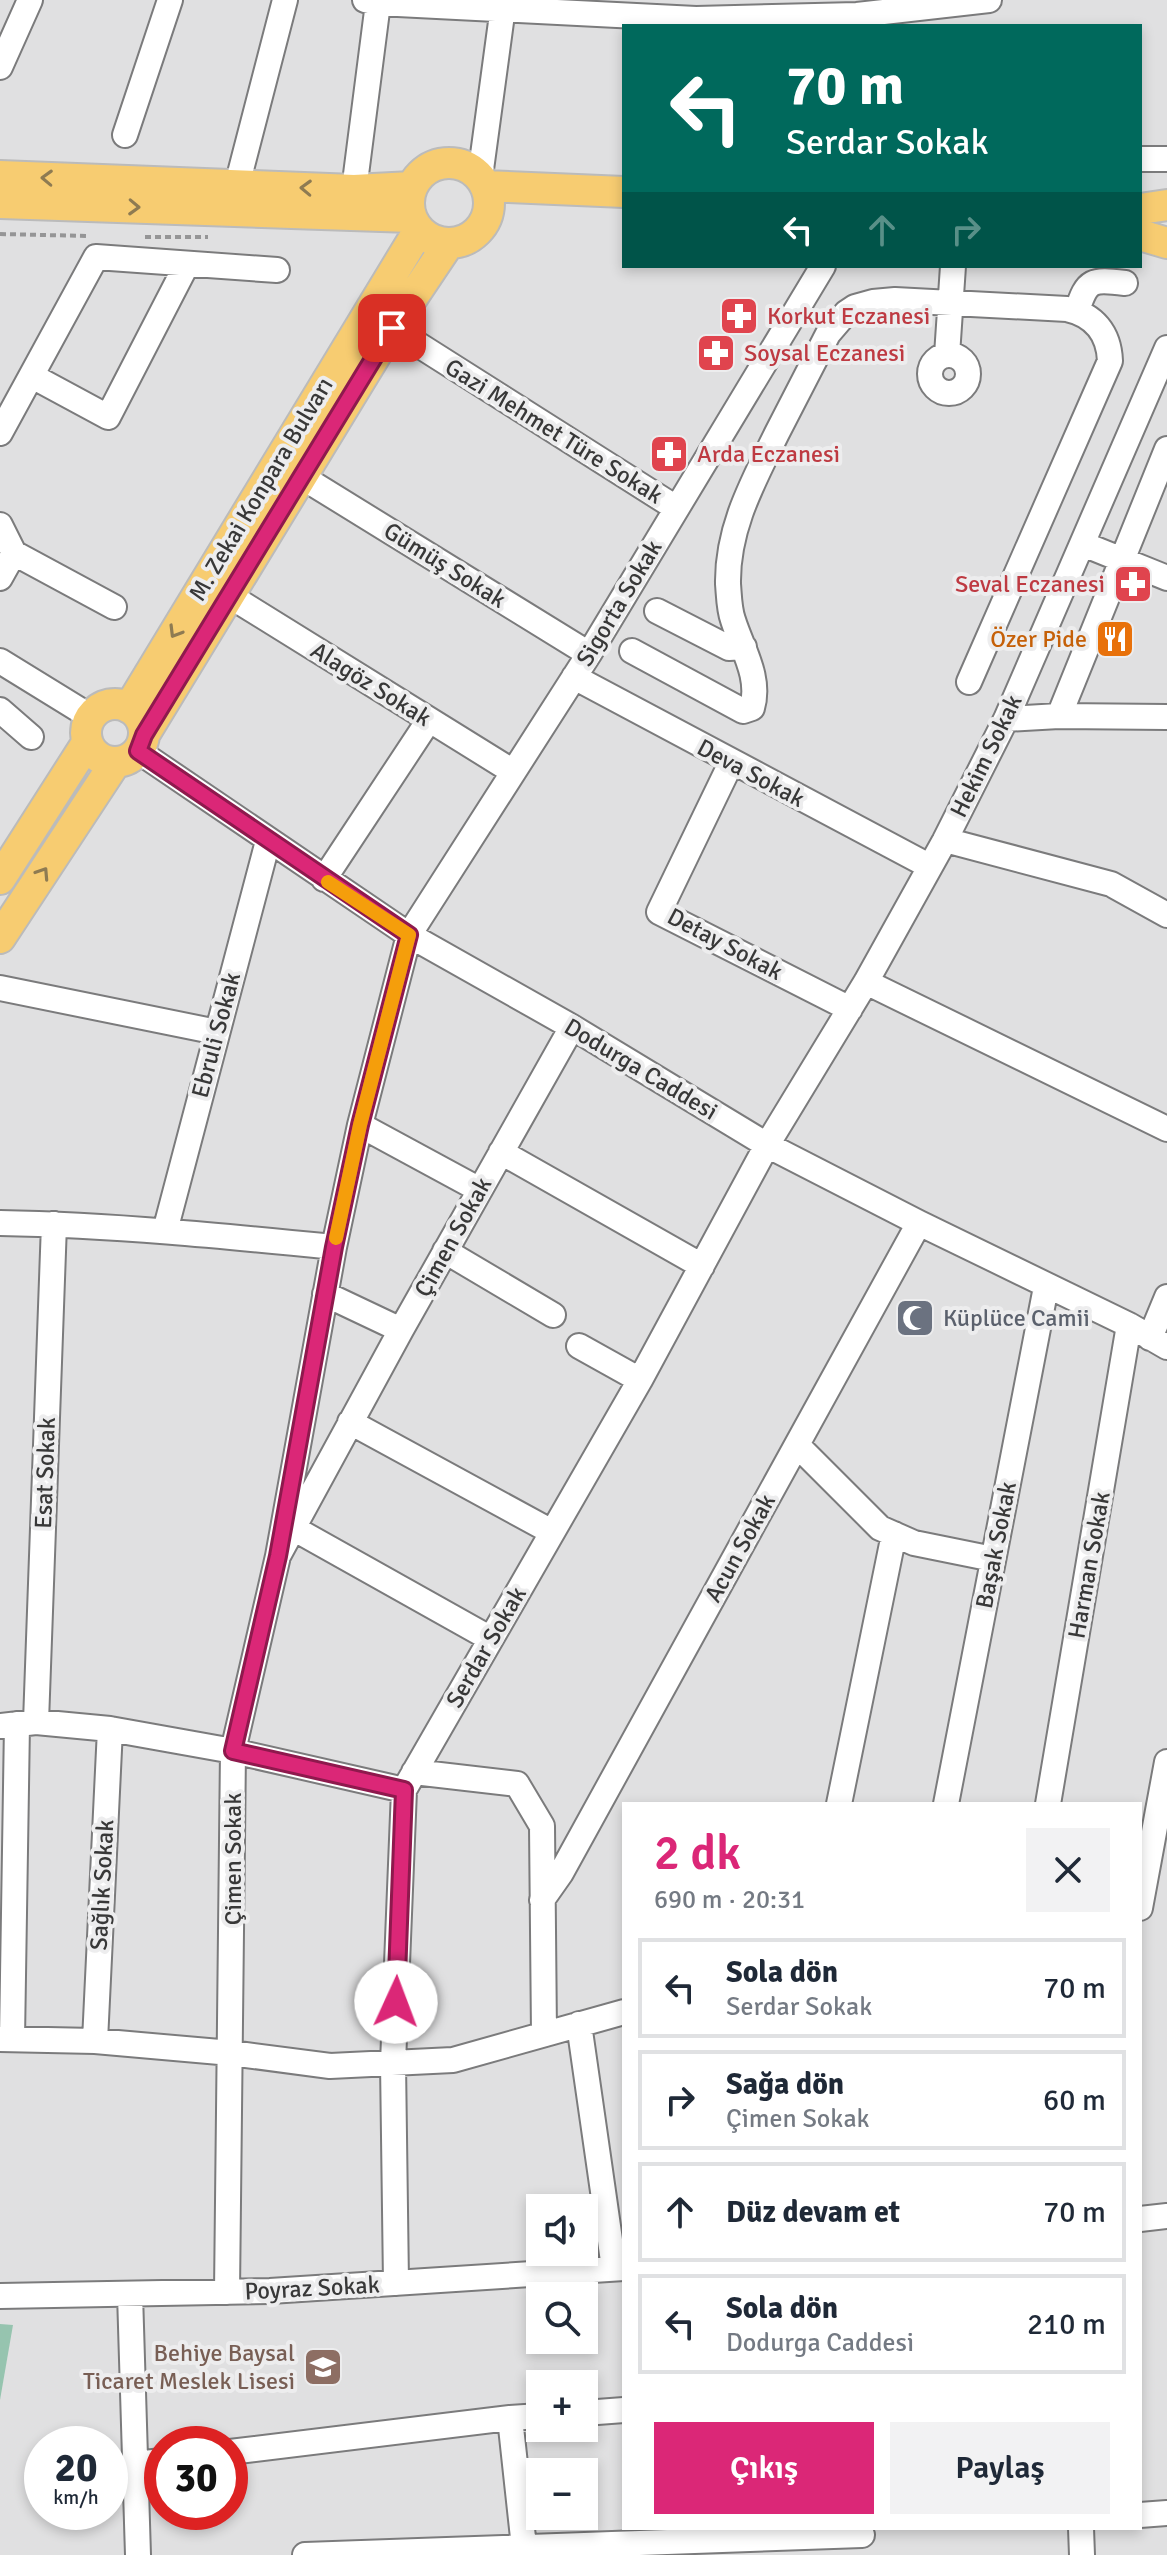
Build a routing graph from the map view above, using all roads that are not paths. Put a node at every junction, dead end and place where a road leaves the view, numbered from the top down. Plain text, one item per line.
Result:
1 (30, 0) edge
2 (170, 0) edge
3 (285, 0) edge
4 (989, 0) edge
5 (371, 1) edge
6 (445, 2) edge
7 (503, 7) junction
8 (697, 10) edge
9 (857, 14) edge
10 (1, 59) edge
11 (125, 135) dead end
12 (1142, 159) edge
13 (1167, 159) edge
14 (0, 176) edge
15 (237, 185) junction
16 (412, 187) junction
17 (354, 190) junction
18 (484, 191) junction
19 (622, 192) edge
20 (0, 203) edge
21 (1167, 205) edge
22 (1142, 209) edge
23 (622, 212) edge
24 (415, 224) junction
25 (1142, 236) edge
26 (449, 243) junction
27 (1167, 243) edge
28 (187, 264) junction
29 (822, 268) edge
30 (953, 268) edge
31 (277, 270) dead end
32 (1125, 283) dead end
33 (951, 303) junction
34 (1077, 311) junction
35 (392, 328) junction
36 (1167, 348) edge
37 (947, 355) dead end
38 (32, 376) junction
39 (1156, 404) edge
40 (0, 433) edge
41 (1167, 449) edge
42 (302, 477) junction
43 (676, 508) junction
44 (0, 525) edge
45 (1083, 544) junction
46 (14, 553) junction
47 (1123, 560) junction
48 (0, 578) edge
49 (1167, 578) edge
50 (230, 596) junction
51 (114, 607) dead end
52 (657, 611) dead end
53 (744, 647) junction
54 (632, 651) dead end
55 (589, 654) junction
56 (0, 661) edge
57 (574, 677) junction
58 (969, 682) dead end
59 (129, 708) junction
60 (0, 710) edge
61 (1059, 716) junction
62 (1167, 717) edge
63 (1006, 719) junction
64 (429, 720) junction
65 (89, 730) junction
66 (31, 737) dead end
67 (132, 749) junction
68 (731, 763) junction
69 (512, 771) junction
70 (945, 840) junction
71 (268, 841) junction
72 (929, 866) junction
73 (0, 879) edge
74 (324, 879) junction
75 (1111, 884) junction
76 (1167, 901) edge
77 (1167, 915) edge
78 (409, 935) junction
79 (0, 938) edge
80 (866, 982) junction
81 (0, 988) edge
82 (850, 1009) junction
83 (572, 1027) junction
84 (217, 1032) junction
85 (360, 1125) junction
86 (1167, 1129) edge
87 (767, 1145) junction
88 (501, 1152) junction
89 (480, 1190) junction
90 (0, 1223) edge
91 (919, 1223) junction
92 (54, 1224) junction
93 (165, 1231) junction
94 (334, 1247) junction
95 (445, 1251) junction
96 (702, 1266) junction
97 (1046, 1287) junction
98 (325, 1294) junction
99 (1167, 1297) edge
100 (553, 1315) dead end
101 (401, 1330) junction
102 (1149, 1337) edge
103 (579, 1346) dead end
104 (640, 1380) junction
105 (350, 1422) junction
106 (797, 1445) junction
107 (293, 1528) junction
108 (552, 1532) junction
109 (894, 1534) junction
110 (278, 1556) junction
111 (993, 1559) junction
112 (491, 1639) junction
113 (18, 1724) edge
114 (110, 1729) junction
115 (233, 1751) junction
116 (1167, 1762) edge
117 (409, 1781) junction
118 (839, 1802) edge
119 (946, 1802) edge
120 (1048, 1802) edge
121 (1142, 1897) edge
122 (542, 1900) junction
123 (622, 2013) edge
124 (579, 2024) junction
125 (544, 2034) junction
126 (6, 2039) edge
127 (95, 2041) junction
128 (231, 2053) junction
129 (393, 2063) junction
130 (1167, 2216) edge
131 (1142, 2219) edge
132 (619, 2268) edge
133 (396, 2283) junction
134 (227, 2292) junction
135 (130, 2294) junction
136 (0, 2296) edge
137 (622, 2410) edge
138 (598, 2412) edge
139 (526, 2417) edge
140 (510, 2418) junction
141 (248, 2450) edge
142 (144, 2463) edge
143 (136, 2464) junction
144 (1167, 2513) edge
145 (1142, 2515) edge
146 (1081, 2530) edge
147 (862, 2539) edge
148 (689, 2542) edge
149 (524, 2547) junction
150 (465, 2553) edge
151 (332, 2554) edge
152 (138, 2555) edge
153 (305, 2555) edge
154 (1082, 2555) edge

1 - 10 street
2 - 11 street
3 - 15 street
4 - 9 street
5 - 6 street
5 - 17 street
6 - 7 street
7 - 8 street
7 - 18 street
8 - 9 street
12 - 13 street
15 -> 14 main road
17 -> 15 main road
16 - 17 main road
16 - 18 main road
16 - 24 main road
18 - 19 main road
18 - 23 main road
18 - 26 main road
20 -> 24 main road
21 - 22 main road
24 - 26 main road
24 -> 59 main road, M. Zekai Konpara Bulvarı
25 - 27 main road
26 - 35 main road, M. Zekai Konpara Bulvarı
28 - 31 street
28 - 38 street
28 - 38 street
29 - 43 street, Sigorta Sokak
30 - 33 street
32 - 34 street
33 - 34 street
33 - 37 street
33 - 53 street
34 - 58 street
35 - 42 main road, M. Zekai Konpara Bulvarı
35 - 43 street, Gazi Mehmet Türe Sokak
36 - 39 street, Hekim Sokak
38 - 40 street
39 - 45 street, Hekim Sokak
41 - 47 street
42 - 50 main road, M. Zekai Konpara Bulvarı
42 - 55 street, Gümüş Sokak
43 - 55 street, Sigorta Sokak
44 - 46 street
45 - 47 street
45 - 63 street, Hekim Sokak
46 - 48 street
46 - 51 street
47 - 49 street
47 - 61 street
50 - 64 street, Alagöz Sokak
50 - 67 main road, M. Zekai Konpara Bulvarı
52 - 53 street
53 - 54 street
55 - 57 street, Sigorta Sokak
56 - 65 street
57 - 68 street, Deva Sokak
57 - 69 street, Sigorta Sokak
59 - 65 main road
59 - 67 main road
60 - 66 street
61 - 62 street
61 - 63 street
63 - 70 street, Hekim Sokak
64 - 69 street, Alagöz Sokak
64 - 74 street
65 - 67 main road
65 - 73 main road
67 - 71 street, Dodurga Caddesi
79 -> 67 main road, M. Zekai Konpara Bulvarı
68 - 72 street, Deva Sokak
68 - 82 street, Detay Sokak
69 - 78 street, Sigorta Sokak
70 - 72 street, Hekim Sokak
70 - 75 street
71 - 74 street, Dodurga Caddesi
71 - 84 street, Ebruli Sokak
72 - 80 street, Hekim Sokak
74 - 78 street, Dodurga Caddesi
75 - 76 street
75 - 77 street
78 - 83 street, Dodurga Caddesi
78 - 85 street, Sigorta Sokak
80 - 82 street, Hekim Sokak
80 - 86 street
81 - 84 street
82 - 87 street, Hekim Sokak
83 - 87 street, Dodurga Caddesi
83 - 88 street, Çimen Sokak
84 - 93 street, Ebruli Sokak
85 - 89 street
85 - 94 street, Sigorta Sokak
87 - 91 street, Dodurga Caddesi
87 - 96 street, Serdar Sokak
88 - 89 street, Çimen Sokak
88 - 96 street
89 - 95 street, Çimen Sokak
90 - 92 street
91 - 97 street, Dodurga Caddesi
91 - 106 street, Acun Sokak
92 - 93 street
92 - 113 street, Esat Sokak
93 - 94 street
94 - 98 street, Sigorta Sokak
95 - 100 street
95 - 101 street, Çimen Sokak
96 - 104 street, Serdar Sokak
97 - 102 street, Dodurga Caddesi
97 - 111 street, Başak Sokak
98 - 101 street
98 - 110 street, Sigorta Sokak
99 - 102 street, Harman Sokak
101 - 105 street, Çimen Sokak
102 - 120 street, Harman Sokak
103 - 104 street
104 - 108 street, Serdar Sokak
105 - 107 street, Çimen Sokak
105 - 108 street
106 - 109 street
106 - 122 street, Acun Sokak
107 - 110 street, Çimen Sokak
107 - 112 street
108 - 112 street, Serdar Sokak
109 - 111 street
109 - 118 street
110 - 115 street, Çimen Sokak
111 - 119 street, Başak Sokak
112 - 117 street, Serdar Sokak
113 - 114 street
113 - 126 street, Esat Sokak
114 - 115 street
114 - 127 street, Sağlık Sokak
115 - 117 street
115 - 128 street, Çimen Sokak
116 - 121 street
117 - 122 street
117 - 129 street
122 - 125 street
123 - 124 street
124 - 125 street
124 - 132 street
125 - 129 street
126 - 127 street
127 - 128 street
128 - 129 street
128 - 134 street, Çimen Sokak
129 - 133 street
130 - 131 street
132 - 133 street, Poyraz Sokak
133 - 134 street, Poyraz Sokak
134 - 135 street, Poyraz Sokak
135 - 136 street, Poyraz Sokak
135 - 143 street
137 - 138 street
139 - 140 street
140 - 141 street
140 - 149 street
142 - 143 street
143 - 152 street
144 - 145 street
146 - 154 street
147 - 148 street
148 - 149 street
149 - 150 street
150 - 151 street
151 - 153 street

